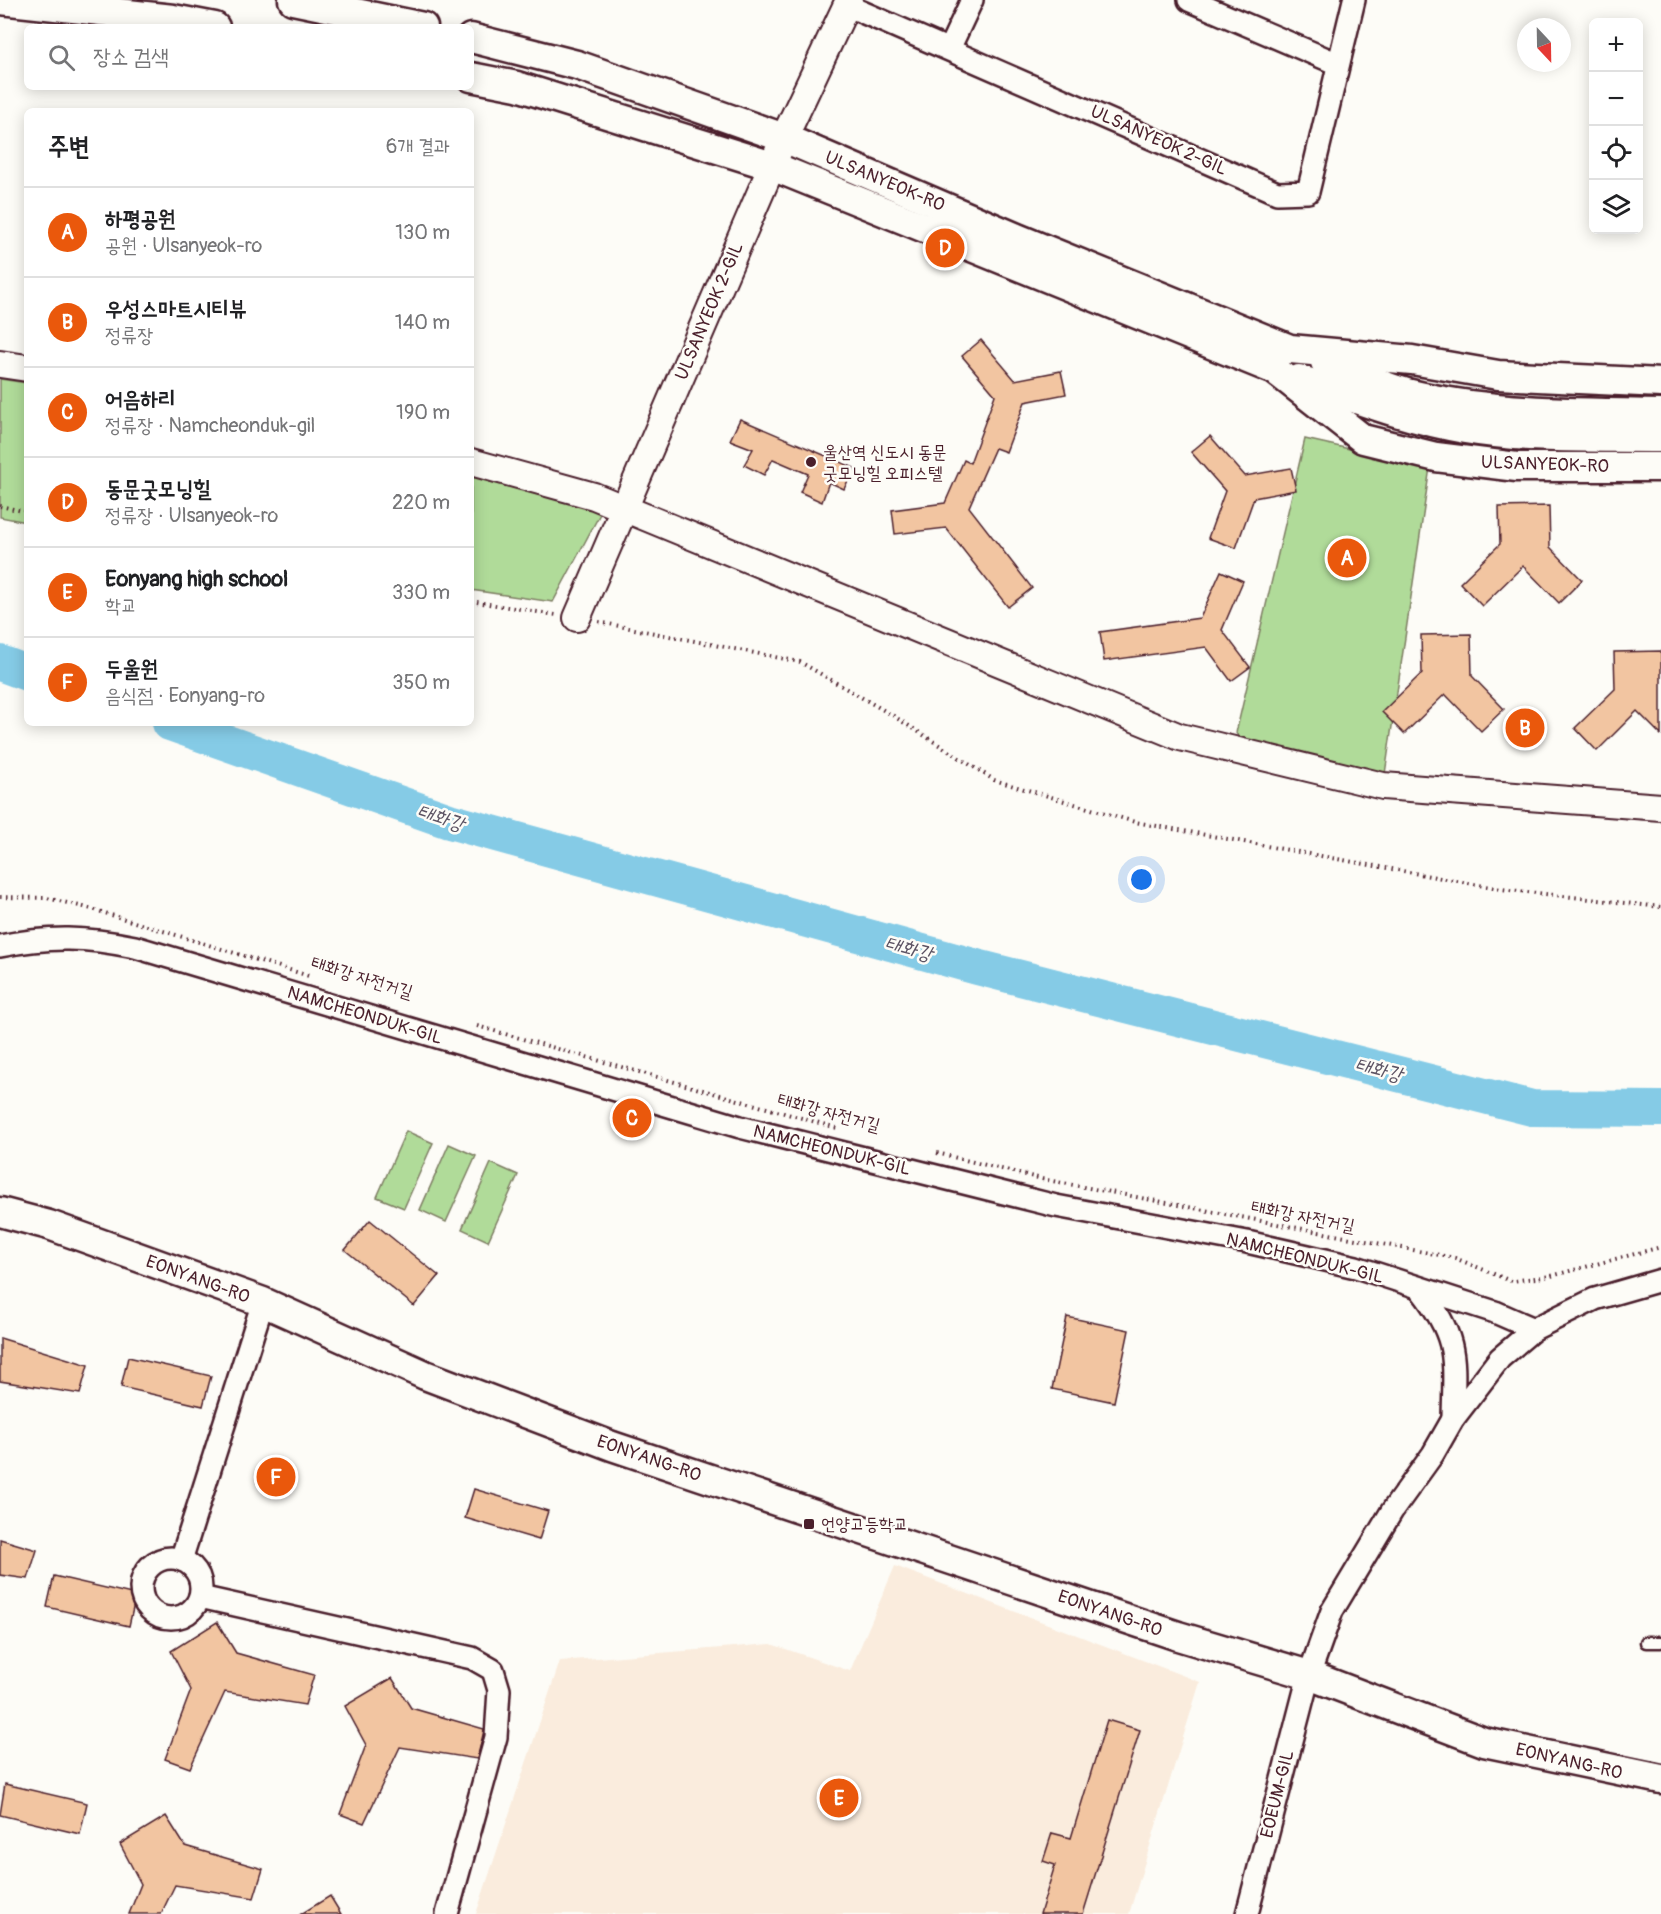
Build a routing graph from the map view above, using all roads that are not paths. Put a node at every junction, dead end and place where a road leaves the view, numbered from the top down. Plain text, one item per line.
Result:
1 (1, 0) edge
2 (293, 0) edge
3 (972, 0) edge
4 (1189, 0) edge
5 (1354, 0) edge
6 (848, 3) edge
7 (199, 24) edge
8 (409, 24) edge
9 (474, 39) edge
10 (949, 49) junction
11 (1338, 64) junction
12 (474, 78) edge
13 (784, 138) junction
14 (772, 166) junction
15 (1282, 359) junction
16 (0, 364) edge
17 (24, 368) edge
18 (1661, 383) edge
19 (1661, 414) edge
20 (1661, 438) edge
21 (474, 463) edge
22 (1661, 467) edge
23 (624, 508) junction
24 (577, 618) road end
25 (1661, 807) edge
26 (0, 946) edge
27 (0, 1212) edge
28 (1661, 1280) edge
29 (1421, 1290) junction
30 (263, 1302) junction
31 (1534, 1329) junction
32 (1453, 1419) junction
33 (181, 1560) junction
34 (200, 1597) junction
35 (1646, 1642) dead end
36 (1661, 1642) edge
37 (1309, 1675) junction
38 (1661, 1779) edge
39 (447, 1914) edge
40 (1247, 1914) edge

1 - 7 main road
2 - 8 main road
3 - 10 street
4 - 11 street
5 - 11 street
6 - 10 street, ULSANYEOK 2-GIL
6 - 13 street, ULSANYEOK 2-GIL
9 - 13 main road, ULSANYEOK-RO
10 - 11 street, ULSANYEOK 2-GIL
12 - 14 main road, ULSANYEOK-RO
13 - 14 street, ULSANYEOK 2-GIL
13 - 15 main road, ULSANYEOK-RO
14 - 15 main road, ULSANYEOK-RO
14 - 23 street, ULSANYEOK 2-GIL
15 - 18 main road, ULSANYEOK-RO
15 - 19 main road, ULSANYEOK-RO
15 - 20 main road, ULSANYEOK-RO
15 - 22 main road, ULSANYEOK-RO
16 - 17 street
21 - 23 street
23 - 24 street, ULSANYEOK 2-GIL
23 - 25 street
26 - 29 street, NAMCHEONDUK-GIL
27 - 30 main road, EONYANG-RO
28 - 31 street
29 - 31 street, NAMCHEONDUK-GIL
29 - 32 street
30 - 33 street
30 - 37 main road, EONYANG-RO
31 - 32 street
32 - 37 street
33 - 34 street
33 - 34 street
34 - 39 street
35 - 36 lane
37 - 38 main road, EONYANG-RO
37 - 40 street, EOEUM-GIL

